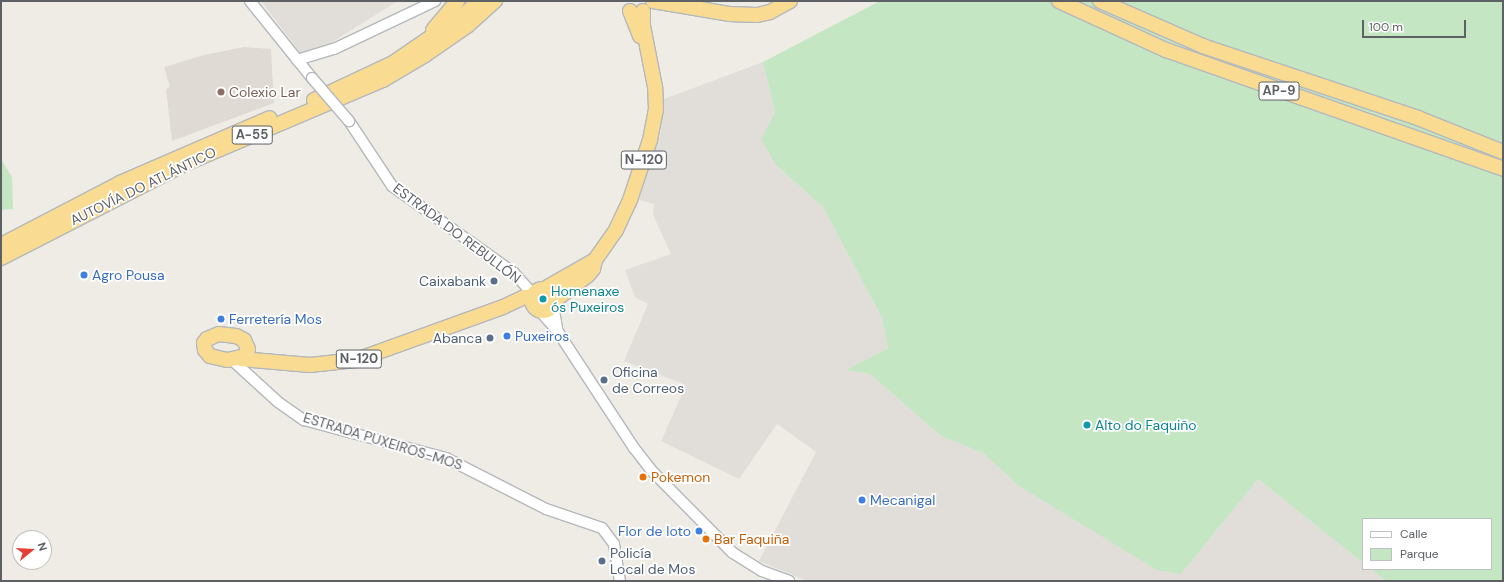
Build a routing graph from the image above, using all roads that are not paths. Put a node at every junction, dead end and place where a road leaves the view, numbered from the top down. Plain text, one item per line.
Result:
1 (250, 1) edge
2 (435, 1) edge
3 (457, 1) edge
4 (479, 1) edge
5 (495, 1) edge
6 (653, 1) edge
7 (790, 1) edge
8 (1060, 1) edge
9 (1100, 1) edge
10 (670, 2) edge
11 (633, 6) edge
12 (417, 48) junction
13 (297, 60) junction
14 (1503, 152) edge
15 (1503, 169) edge
16 (1, 245) edge
17 (1, 258) edge
18 (542, 301) junction
19 (247, 360) joint
20 (620, 581) edge
21 (789, 581) edge

1 - 13 street, ESTRADA DO REBULLÓN
2 - 13 street
3 - 12 highway
4 - 12 highway, AUTOVÍA DO ATLÁNTICO / A-55
5 - 17 highway, AUTOVÍA DO ATLÁNTICO / A-55
6 - 10 highway
7 - 10 highway
8 - 15 highway, AP-9
9 - 14 highway, AP-9
11 - 18 highway, N-120
12 - 16 highway, AUTOVÍA DO ATLÁNTICO / A-55
13 - 18 street, ESTRADA DO REBULLÓN, bridge
18 - 19 highway, N-120
18 - 21 street, ESTRADA DO REBULLÓN
19 - 20 street, ESTRADA PUXEIROS-MOS

